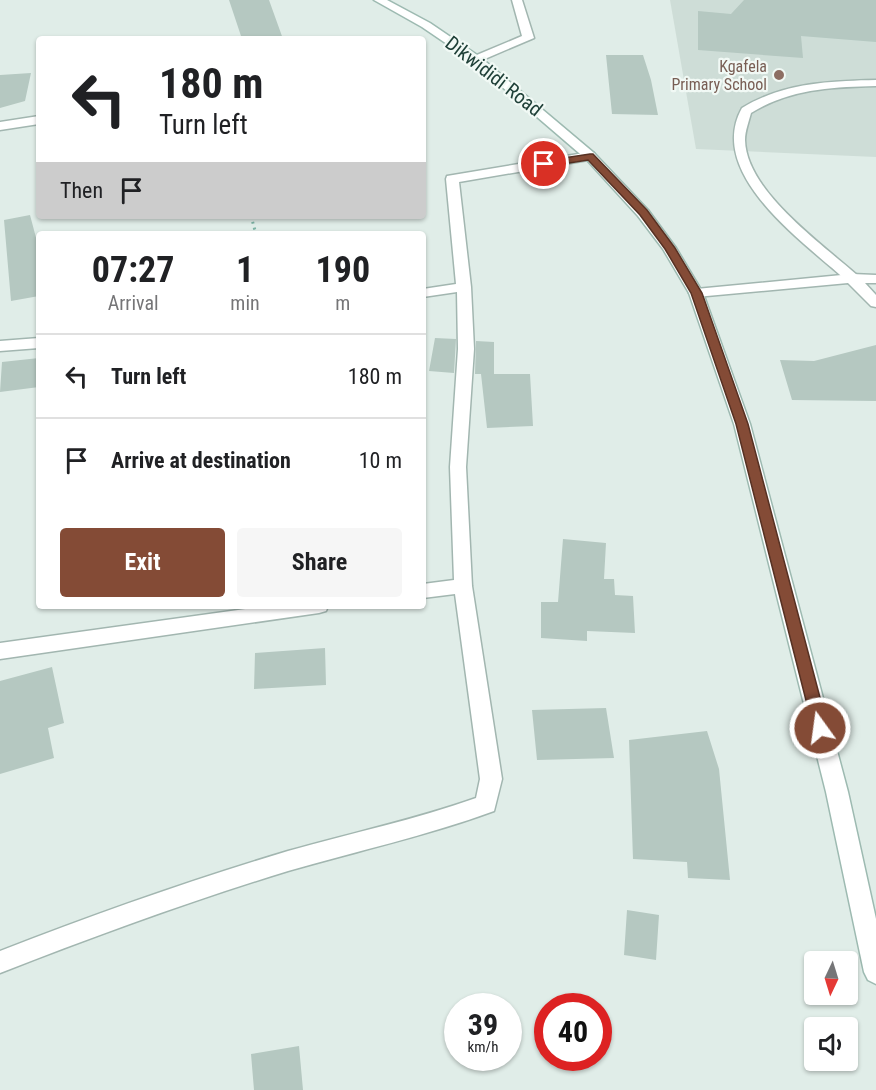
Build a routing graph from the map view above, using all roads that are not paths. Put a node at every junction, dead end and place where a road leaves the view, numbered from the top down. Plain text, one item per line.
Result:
1 (379, 0) edge
2 (517, 0) edge
3 (476, 59) junction
4 (876, 83) edge
5 (36, 120) edge
6 (0, 126) edge
7 (590, 156) junction
8 (852, 278) junction
9 (876, 279) edge
10 (464, 287) junction
11 (426, 293) edge
12 (696, 293) junction
13 (876, 303) edge
14 (36, 343) edge
15 (0, 346) edge
16 (464, 586) junction
17 (426, 591) edge
18 (298, 609) edge
19 (0, 651) edge
20 (0, 962) edge
21 (876, 972) edge

1 - 3 street, Dikwididi Road
2 - 3 street
3 - 7 street, Dikwididi Road
4 - 8 street
5 - 6 street
7 - 10 street
7 - 12 street, Dikwididi Road
8 - 9 street
8 - 12 street
8 - 13 street
10 - 11 street
10 - 16 street
12 - 21 street, Dikwididi Road
14 - 15 street
16 - 17 street
16 - 20 street
18 - 19 street

